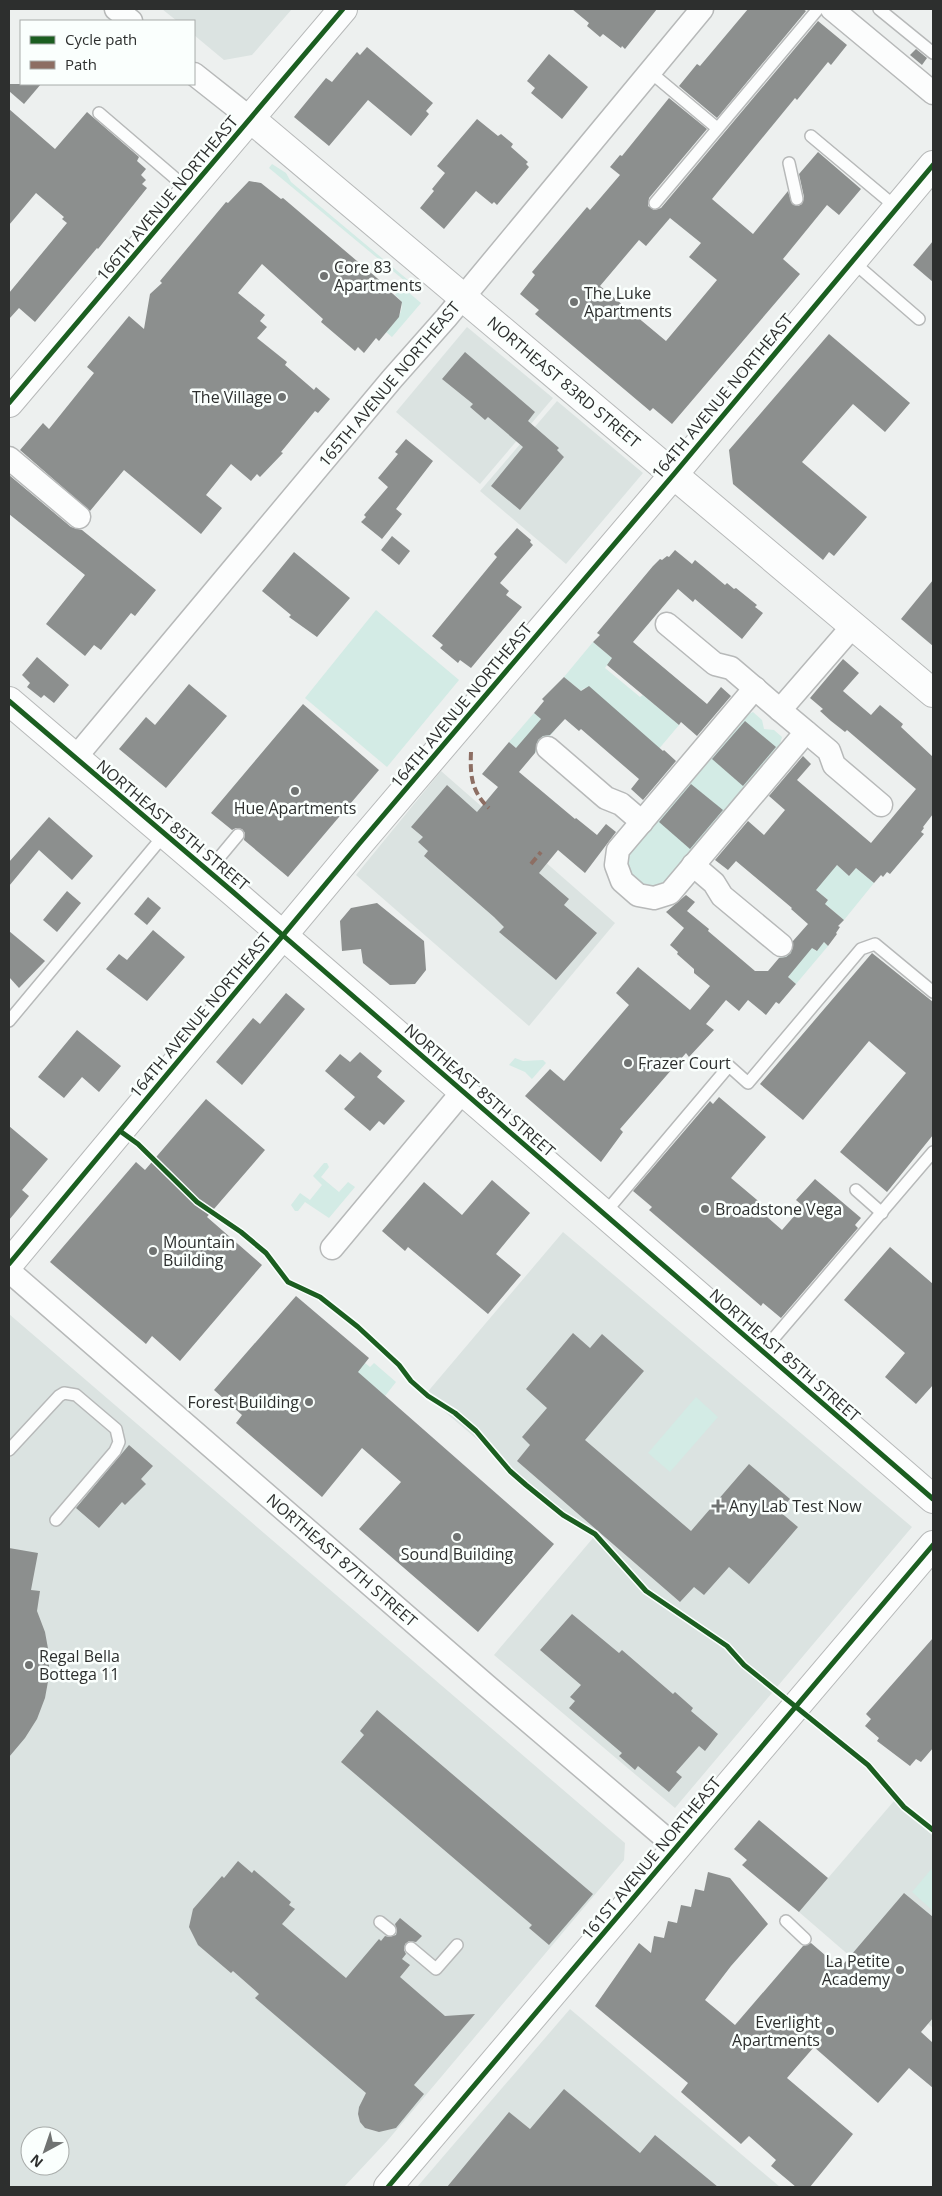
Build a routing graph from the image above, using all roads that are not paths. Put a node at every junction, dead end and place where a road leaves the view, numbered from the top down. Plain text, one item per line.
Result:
1 (116, 9) edge
2 (343, 9) edge
3 (702, 9) edge
4 (818, 9) edge
5 (879, 9) edge
6 (843, 13) edge
7 (130, 20) edge
8 (933, 54) edge
9 (649, 71) junction
10 (195, 75) edge
11 (925, 86) edge
12 (100, 113) dead end
13 (251, 119) junction
14 (718, 128) junction
15 (812, 136) dead end
16 (789, 163) dead end
17 (930, 177) edge
18 (190, 191) junction
19 (797, 199) dead end
20 (655, 203) dead end
21 (897, 208) junction
22 (852, 261) junction
23 (463, 298) junction
24 (919, 319) dead end
25 (9, 403) edge
26 (9, 458) edge
27 (674, 474) junction
28 (80, 517) dead end
29 (668, 624) dead end
30 (852, 627) junction
31 (755, 688) junction
32 (933, 693) edge
33 (9, 701) edge
34 (780, 710) junction
35 (806, 732) junction
36 (548, 748) dead end
37 (75, 758) junction
38 (881, 805) dead end
39 (642, 822) junction
40 (165, 834) junction
41 (238, 835) dead end
42 (693, 865) junction
43 (208, 871) junction
44 (283, 935) junction
45 (781, 945) dead end
46 (933, 992) edge
47 (9, 1021) edge
48 (463, 1091) junction
49 (933, 1152) edge
50 (856, 1190) dead end
51 (882, 1213) junction
52 (604, 1214) junction
53 (332, 1248) dead end
54 (9, 1264) edge
55 (9, 1271) edge
56 (762, 1352) junction
57 (9, 1450) edge
58 (933, 1499) edge
59 (56, 1520) dead end
60 (933, 1545) edge
61 (676, 1847) junction
62 (786, 1921) dead end
63 (380, 1922) dead end
64 (390, 1930) dead end
65 (805, 1939) dead end
66 (457, 1945) dead end
67 (411, 1948) dead end
68 (388, 2187) edge

1 - 7 street
2 - 13 street, 166TH AVENUE NORTHEAST
3 - 9 street, 165TH AVENUE NORTHEAST
4 - 14 lane
5 - 8 lane
6 - 11 street
9 - 14 lane
9 - 23 street, 165TH AVENUE NORTHEAST
10 - 13 street, NORTHEAST 83RD STREET
12 - 18 lane
13 - 18 street, 166TH AVENUE NORTHEAST
13 - 23 street, NORTHEAST 83RD STREET
14 - 20 lane
15 - 21 lane
16 - 19 lane
17 - 21 street, 164TH AVENUE NORTHEAST
18 - 25 street, 166TH AVENUE NORTHEAST
21 - 22 street, 164TH AVENUE NORTHEAST
22 - 24 lane
22 - 27 street, 164TH AVENUE NORTHEAST
23 - 27 street, NORTHEAST 83RD STREET
23 - 37 street, 165TH AVENUE NORTHEAST
26 - 28 street
27 - 30 street, NORTHEAST 83RD STREET
27 - 44 street, 164TH AVENUE NORTHEAST
29 - 31 street
30 - 32 street, NORTHEAST 83RD STREET
30 - 34 street
31 - 34 street
31 - 39 street
33 - 37 street, NORTHEAST 85TH STREET
34 - 35 street
35 - 38 street
35 - 42 street
36 - 39 street
37 - 40 street, NORTHEAST 85TH STREET
39 - 42 street
40 - 43 street, NORTHEAST 85TH STREET
40 - 47 lane
41 - 43 lane
42 - 45 street
43 - 44 street, NORTHEAST 85TH STREET
44 - 48 street, NORTHEAST 85TH STREET
44 - 54 street, 164TH AVENUE NORTHEAST
46 - 52 lane
48 - 52 street, NORTHEAST 85TH STREET
48 - 53 street
49 - 51 lane
50 - 51 lane
51 - 56 lane
52 - 56 street, NORTHEAST 85TH STREET
55 - 61 street, NORTHEAST 87TH STREET
56 - 58 street, NORTHEAST 85TH STREET
57 - 59 lane
60 - 61 street, 161ST AVENUE NORTHEAST
61 - 68 street, 161ST AVENUE NORTHEAST
62 - 65 lane
63 - 64 lane
66 - 67 lane

